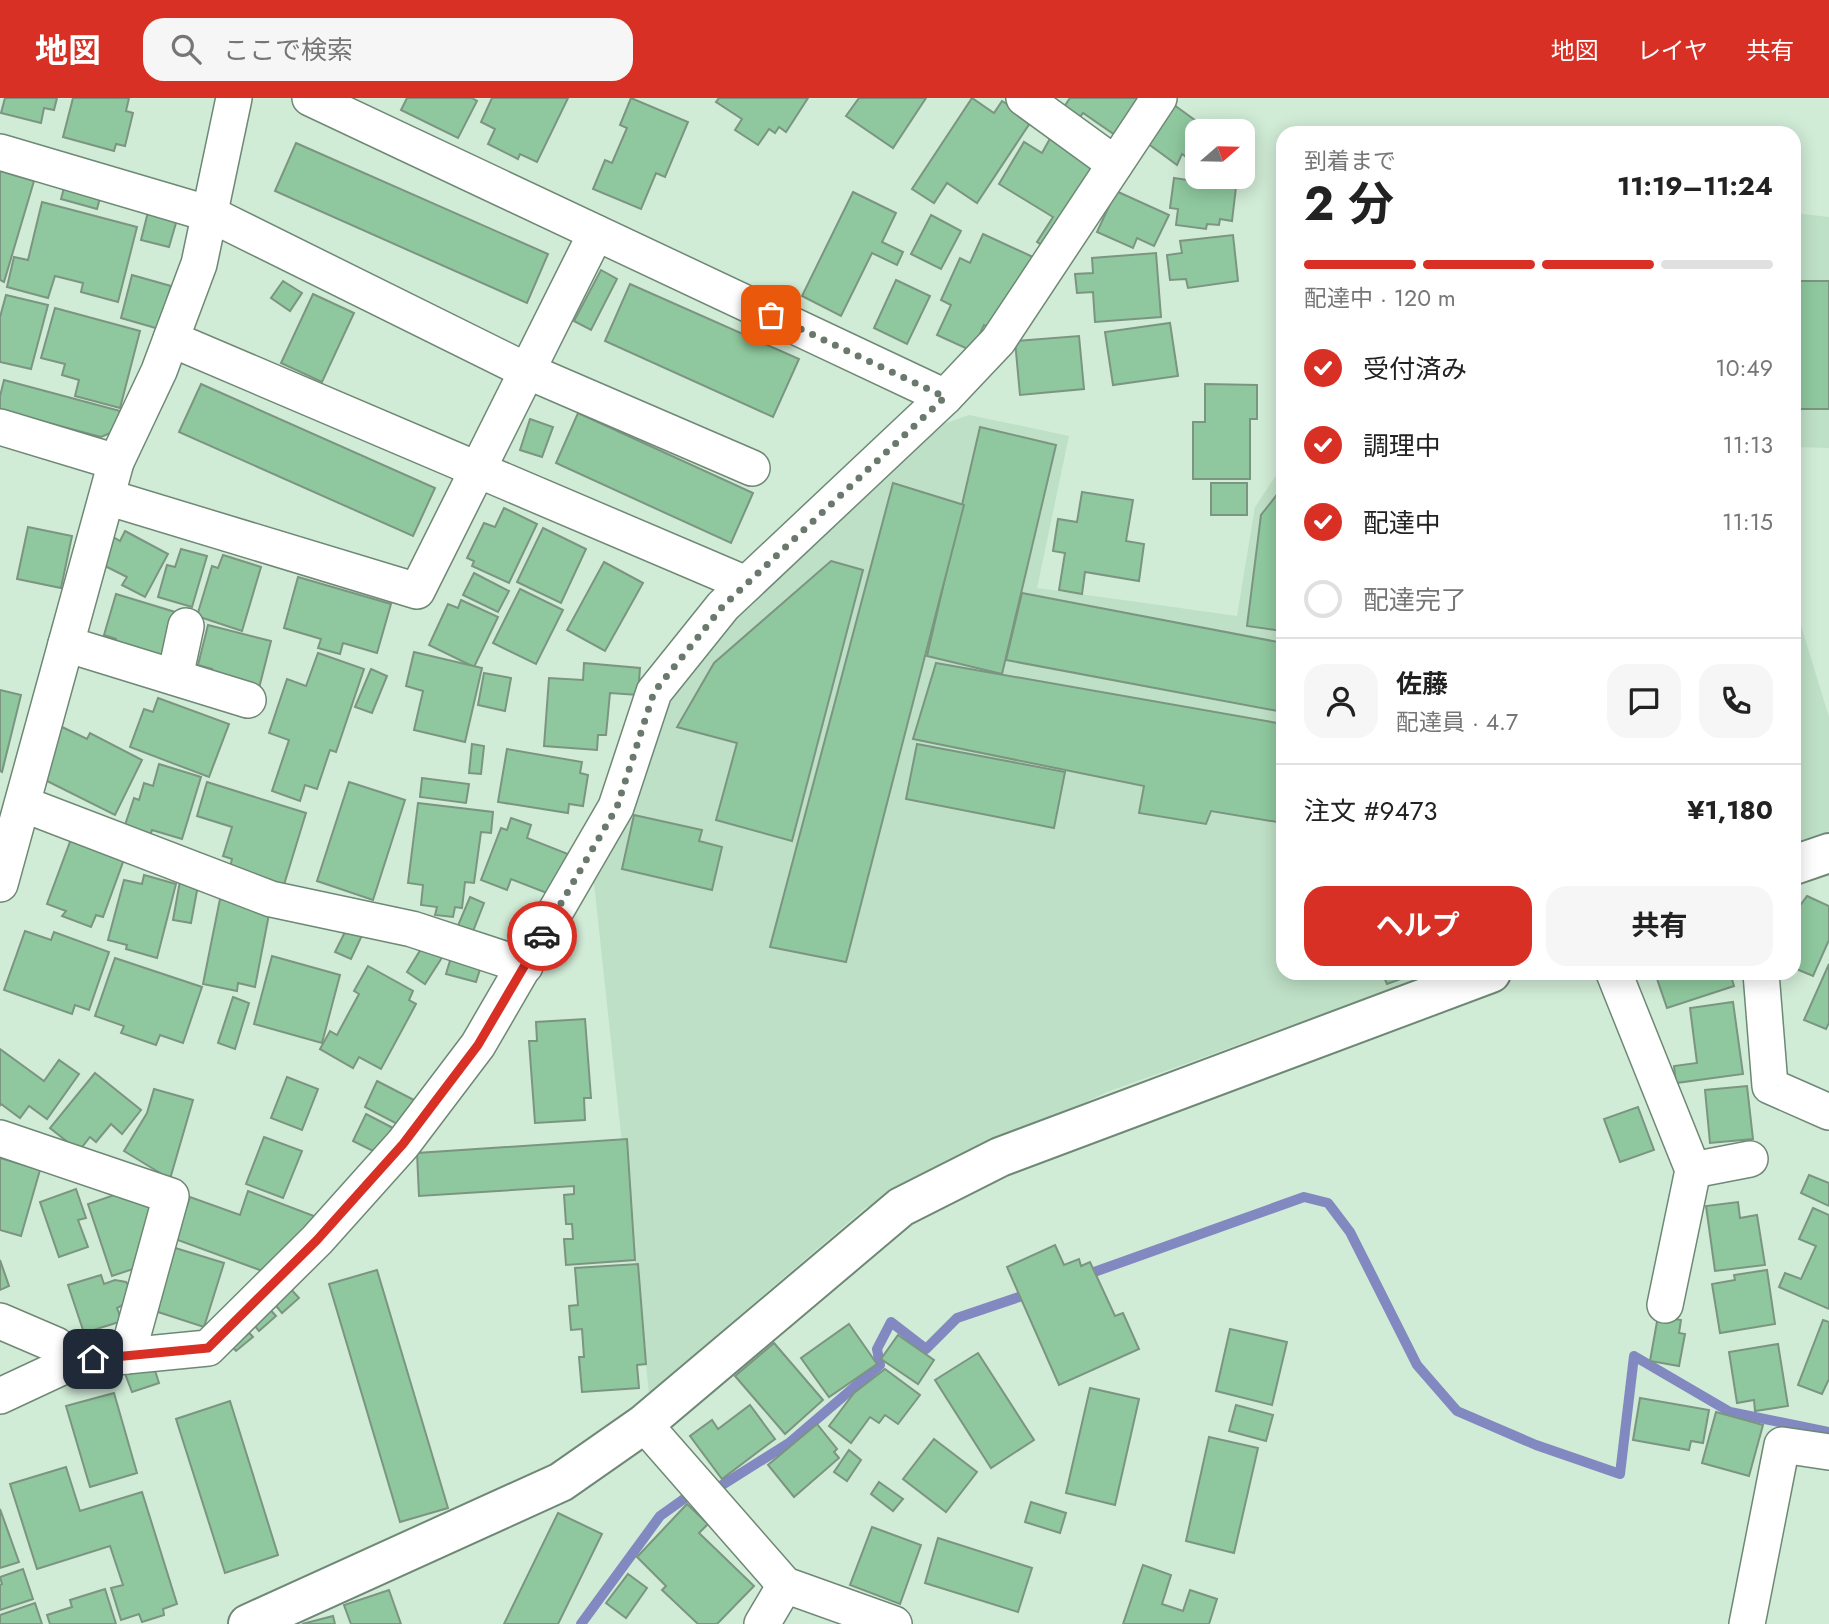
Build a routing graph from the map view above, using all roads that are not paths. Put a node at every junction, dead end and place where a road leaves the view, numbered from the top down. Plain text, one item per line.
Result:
1 (234, 98) edge
2 (310, 98) edge
3 (1024, 98) edge
4 (1159, 98) edge
5 (0, 152) edge
6 (1115, 164) junction
7 (210, 214) junction
8 (596, 233) junction
9 (171, 339) junction
10 (527, 371) junction
11 (945, 397) junction
12 (0, 427) edge
13 (116, 462) junction
14 (752, 468) dead end
15 (478, 470) junction
16 (107, 497) junction
17 (746, 584) junction
18 (186, 626) dead end
19 (66, 644) junction
20 (175, 677) junction
21 (248, 700) dead end
22 (23, 804) junction
23 (1829, 853) edge
24 (1801, 863) edge
25 (0, 884) edge
26 (525, 966) junction
27 (1472, 980) edge
28 (1617, 980) edge
29 (1762, 980) edge
30 (1829, 1112) edge
31 (0, 1138) edge
32 (1750, 1159) dead end
33 (1693, 1170) junction
34 (1665, 1305) dead end
35 (0, 1321) edge
36 (127, 1356) junction
37 (75, 1361) junction
38 (0, 1396) edge
39 (644, 1424) junction
40 (1829, 1452) edge
41 (785, 1585) junction
42 (891, 1623) edge
43 (248, 1624) edge
44 (762, 1624) edge
45 (1747, 1624) edge

1 - 7 street
2 - 8 street
3 - 6 street
4 - 6 street
5 - 7 street
6 - 11 street
7 - 9 street
7 - 10 street
8 - 10 street
8 - 11 street
9 - 13 street
9 - 15 street
10 - 14 street
10 - 15 street
11 - 17 street
12 - 13 street
13 - 16 street
15 - 16 street
15 - 17 street
16 - 19 street
17 - 26 street
18 - 20 street
19 - 20 street
19 - 22 street
20 - 21 street
22 - 25 street
22 - 26 street
23 - 24 street
26 - 36 street
27 - 39 street
28 - 33 street
29 - 30 street
31 - 36 street
32 - 33 street
33 - 34 street
35 - 37 street
36 - 37 street
37 - 38 street
39 - 41 street
39 - 43 street
40 - 45 street
41 - 42 street
41 - 44 street

